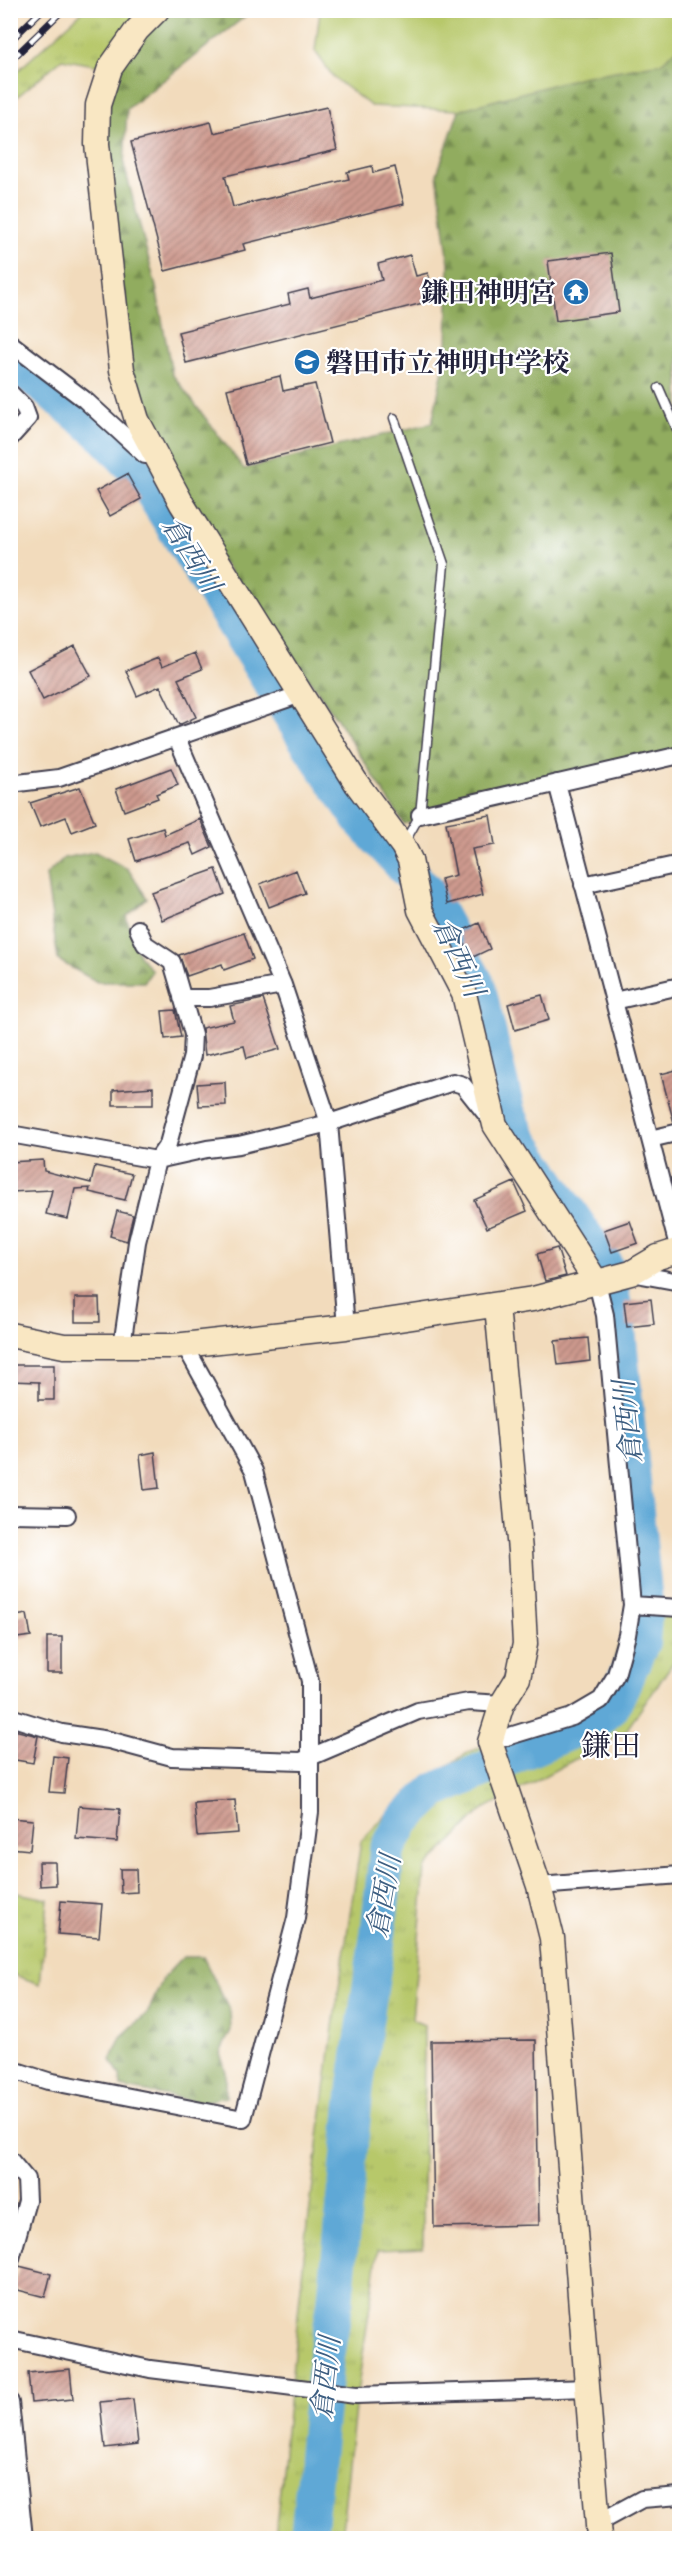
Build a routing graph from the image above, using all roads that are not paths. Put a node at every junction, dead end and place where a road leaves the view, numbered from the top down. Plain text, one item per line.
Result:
1 (157, 10) edge
2 (10, 343) edge
3 (659, 388) dead end
4 (10, 393) edge
5 (394, 418) dead end
6 (680, 436) edge
7 (10, 438) edge
8 (154, 455) junction
9 (301, 694) junction
10 (177, 738) junction
11 (680, 755) edge
12 (557, 783) junction
13 (10, 784) edge
14 (420, 815) junction
15 (403, 846) junction
16 (680, 864) edge
17 (583, 885) junction
18 (138, 929) dead end
19 (283, 985) junction
20 (680, 986) edge
21 (182, 998) junction
22 (614, 1001) junction
23 (329, 1124) junction
24 (495, 1125) junction
25 (680, 1132) edge
26 (10, 1134) edge
27 (650, 1139) junction
28 (158, 1160) junction
29 (679, 1250) edge
30 (631, 1273) junction
31 (680, 1282) edge
32 (597, 1283) junction
33 (497, 1306) junction
34 (346, 1328) junction
35 (10, 1335) edge
36 (184, 1344) junction
37 (122, 1346) junction
38 (10, 1514) edge
39 (67, 1515) dead end
40 (632, 1605) junction
41 (680, 1608) edge
42 (502, 1704) junction
43 (10, 1718) edge
44 (492, 1748) junction
45 (310, 1757) junction
46 (680, 1875) edge
47 (539, 1886) junction
48 (10, 2069) edge
49 (10, 2160) edge
50 (10, 2262) edge
51 (10, 2339) edge
52 (589, 2388) junction
53 (10, 2402) edge
54 (15, 2476) edge
55 (680, 2496) edge
56 (599, 2531) edge
57 (24, 2538) edge

1 - 8 street
2 - 8 street
3 - 6 lane
4 - 7 street
5 - 14 lane
8 - 9 street
9 - 10 street
9 - 15 street
10 - 13 street
10 - 19 street
11 - 12 street
12 - 14 street
12 - 17 street
14 - 15 lane
15 - 24 street
16 - 17 street
17 - 22 street
18 - 21 street
19 - 21 street
19 - 23 street
20 - 22 street
21 - 28 street
22 - 27 street
23 - 24 street
23 - 28 street
23 - 34 street
24 - 32 street
25 - 27 street
26 - 28 street
27 - 29 street
28 - 37 street
29 - 30 street
30 - 31 street
30 - 32 street
32 - 33 street
32 - 40 street
33 - 34 street
33 - 42 street
34 - 36 street
35 - 37 street
36 - 37 street
36 - 45 street
38 - 39 street
40 - 41 street
40 - 44 street
42 - 44 street
42 - 45 street
43 - 45 street
44 - 47 street
45 - 48 street
46 - 47 street
47 - 52 street
49 - 50 street
51 - 52 street
52 - 56 street
53 - 54 street
54 - 57 street
55 - 56 street

